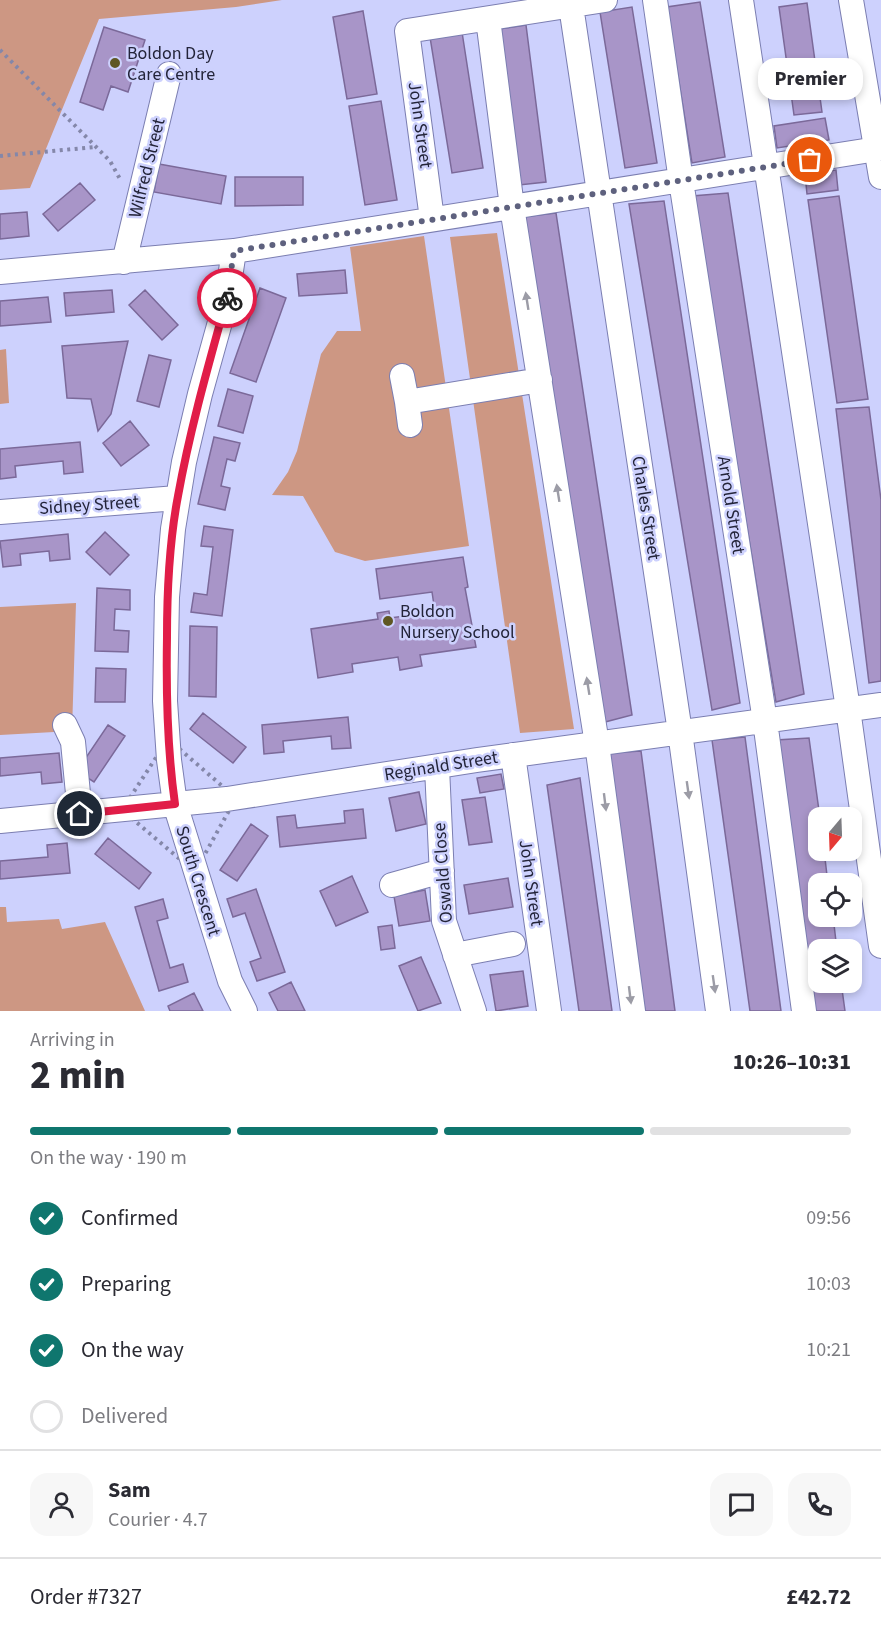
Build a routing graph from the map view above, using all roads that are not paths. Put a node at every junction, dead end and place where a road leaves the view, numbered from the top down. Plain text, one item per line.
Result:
1 (605, 0) edge
2 (655, 0) edge
3 (741, 0) edge
4 (850, 0) edge
5 (571, 6) junction
6 (488, 19) junction
7 (170, 74) dead end
8 (877, 149) junction
9 (765, 168) junction
10 (881, 177) edge
11 (681, 181) junction
12 (599, 193) junction
13 (512, 207) junction
14 (432, 219) junction
15 (234, 251) junction
16 (124, 262) junction
17 (0, 272) edge
18 (402, 376) dead end
19 (540, 380) junction
20 (177, 498) junction
21 (0, 512) edge
22 (881, 705) edge
23 (848, 709) junction
24 (765, 721) junction
25 (65, 725) dead end
26 (680, 732) junction
27 (597, 744) junction
28 (513, 755) junction
29 (437, 766) junction
30 (175, 804) junction
31 (80, 814) junction
32 (0, 821) edge
33 (442, 871) junction
34 (392, 885) dead end
35 (513, 944) dead end
36 (881, 946) edge
37 (455, 955) junction
38 (244, 1011) edge
39 (474, 1011) edge
40 (549, 1011) edge
41 (633, 1011) edge
42 (718, 1011) edge
43 (804, 1011) edge

1 - 5 street
2 - 11 street, Arnold Street
3 - 9 street
4 - 8 street
5 - 6 street
5 - 12 street, Charles Street
6 - 13 street
6 - 14 street, John Street
7 - 16 street, Wilfred Street
8 - 9 street
8 - 10 street
9 - 11 street
9 - 23 street
11 - 12 street
11 - 24 street, Arnold Street
12 - 13 street
12 - 26 street, Charles Street
13 - 14 street
19 -> 13 street
14 - 15 street
15 - 16 street
15 - 20 street, South Crescent
16 - 17 street
18 - 19 street
27 -> 19 street
20 - 21 street, Sidney Street
20 - 30 street, South Crescent
22 - 23 street, Reginald Street
23 - 24 street, Reginald Street
23 - 36 street
24 - 26 street, Reginald Street
24 - 43 street, Arnold Street
25 - 31 street
26 - 27 street, Reginald Street
26 -> 42 street, Charles Street
27 - 28 street, Reginald Street
27 -> 41 street
28 - 29 street, Reginald Street
28 - 40 street, John Street
29 - 30 street, Reginald Street
29 - 33 street, Oswald Close
30 - 31 street, Reginald Street
30 - 38 street, South Crescent
31 - 32 street, Reginald Street
33 - 34 street
33 - 37 street, Oswald Close
35 - 37 street
37 - 39 street, Oswald Close

